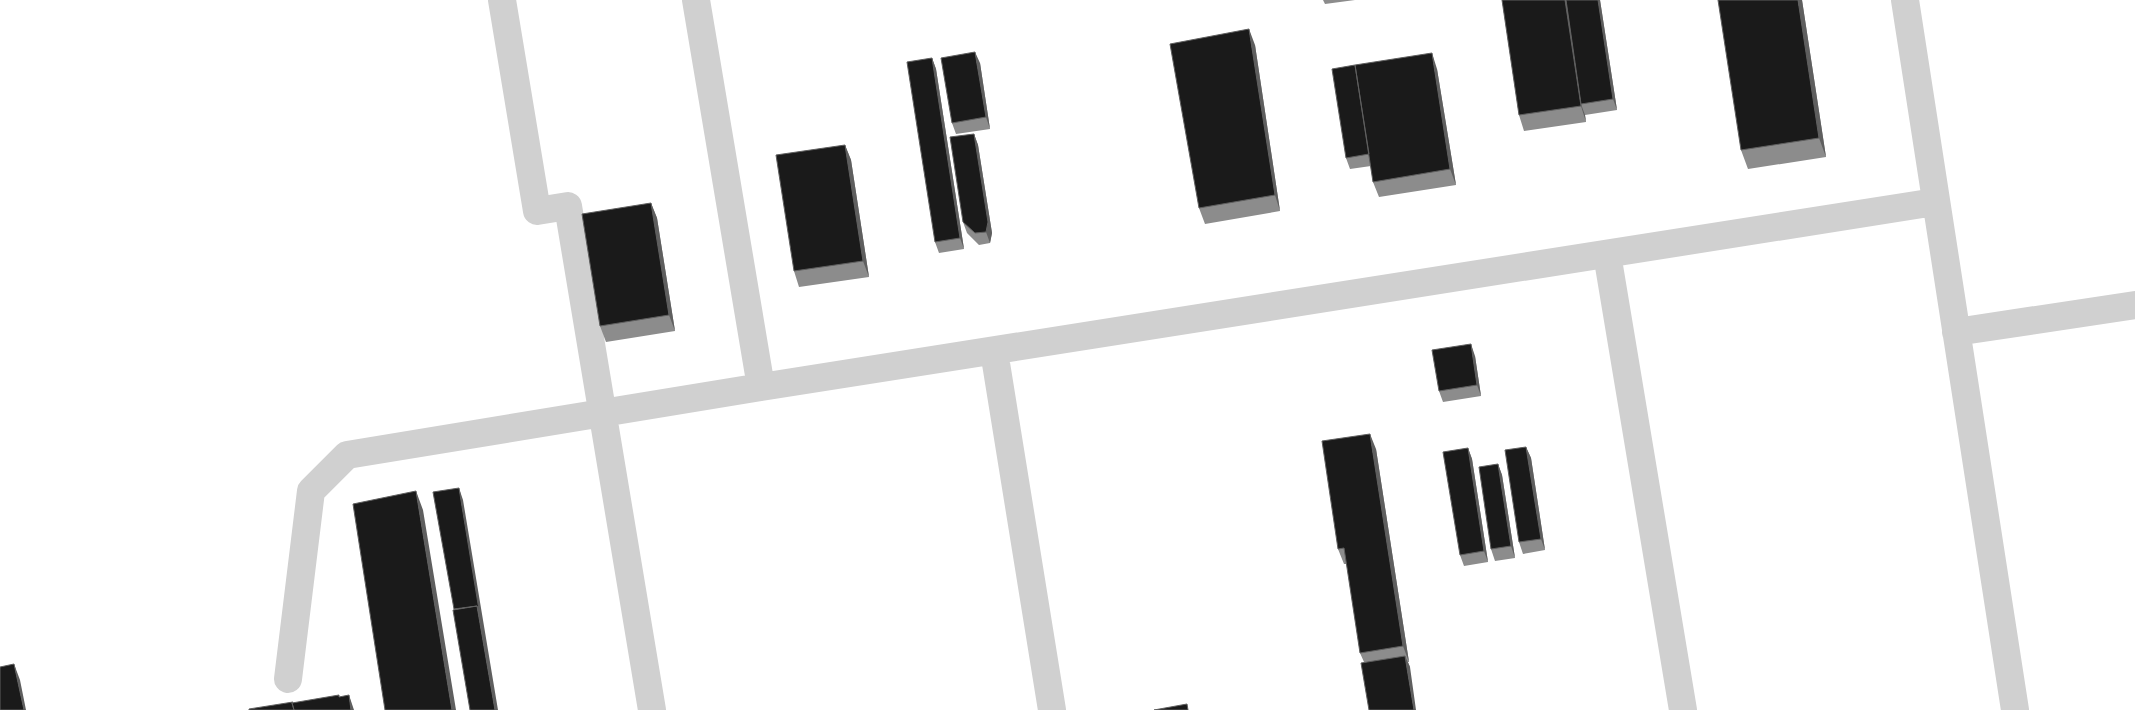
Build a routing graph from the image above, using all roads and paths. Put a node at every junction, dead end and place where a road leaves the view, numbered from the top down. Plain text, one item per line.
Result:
1 (502, 0) edge
2 (696, 0) edge
3 (1905, 0) edge
4 (1935, 202) junction
5 (1607, 254) junction
6 (2135, 305) edge
7 (1956, 332) junction
8 (994, 352) junction
9 (761, 387) junction
10 (602, 413) junction
11 (288, 680) dead end
12 (652, 710) edge
13 (1052, 710) edge
14 (1683, 710) edge
15 (2015, 710) edge

1 - 10 lane
2 - 9 lane
3 - 4 lane
4 - 5 lane
4 - 7 lane
5 - 8 lane
5 - 14 lane
6 - 7 lane
7 - 15 lane
8 - 9 lane
8 - 13 lane
9 - 10 lane
10 - 11 lane
10 - 12 lane

